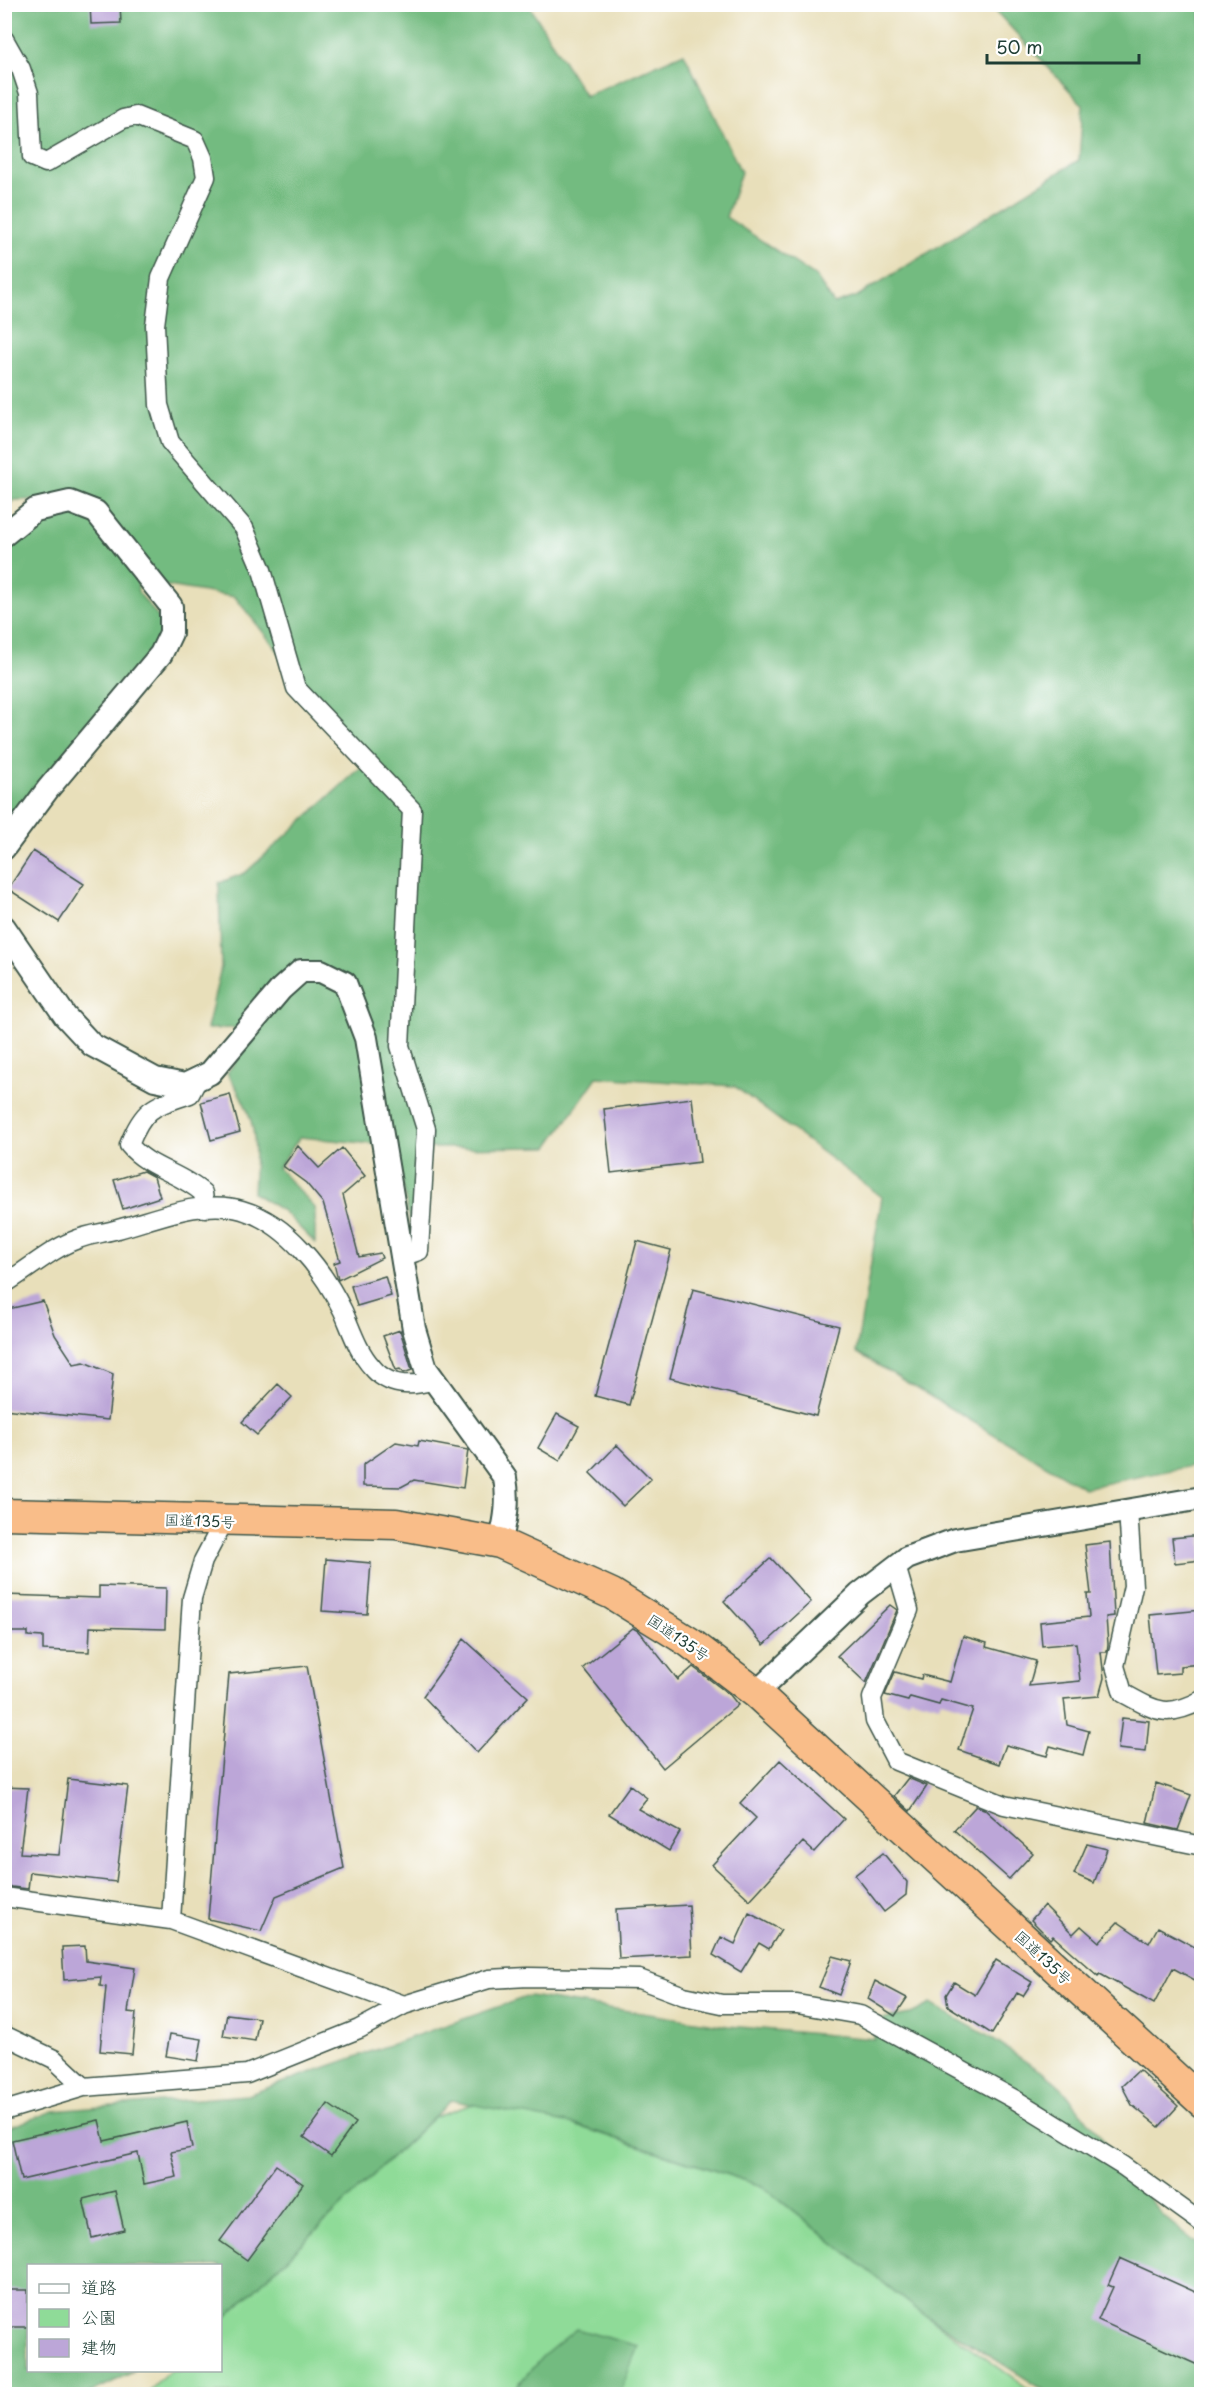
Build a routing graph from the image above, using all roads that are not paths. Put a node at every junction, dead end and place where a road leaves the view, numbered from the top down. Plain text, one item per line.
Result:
1 (4, 39) edge
2 (4, 535) edge
3 (4, 848) edge
4 (4, 927) edge
5 (198, 1079) junction
6 (205, 1208) junction
7 (401, 1257) junction
8 (4, 1284) edge
9 (434, 1380) junction
10 (1202, 1498) edge
11 (1128, 1509) junction
12 (4, 1514) edge
13 (224, 1521) junction
14 (500, 1543) junction
15 (896, 1566) junction
16 (756, 1693) junction
17 (1202, 1700) edge
18 (1202, 1846) edge
19 (4, 1898) edge
20 (171, 1920) junction
21 (404, 2005) junction
22 (4, 2035) edge
23 (84, 2087) junction
24 (1202, 2102) edge
25 (4, 2111) edge
26 (1202, 2223) edge

1 - 7 street
2 - 3 street
4 - 5 street
5 - 6 street
5 - 7 street
6 - 8 street
6 - 9 street
7 - 9 street
9 - 14 street
10 - 11 street
11 - 15 street
11 - 17 street
12 - 13 highway, 国道135号
13 - 14 highway, 国道135号
13 - 20 street
14 - 16 highway, 国道135号
15 - 16 street
15 - 18 street
16 - 24 highway, 国道135号
19 - 20 street
20 - 21 street
21 - 23 street
21 - 26 street
22 - 23 street
23 - 25 street

